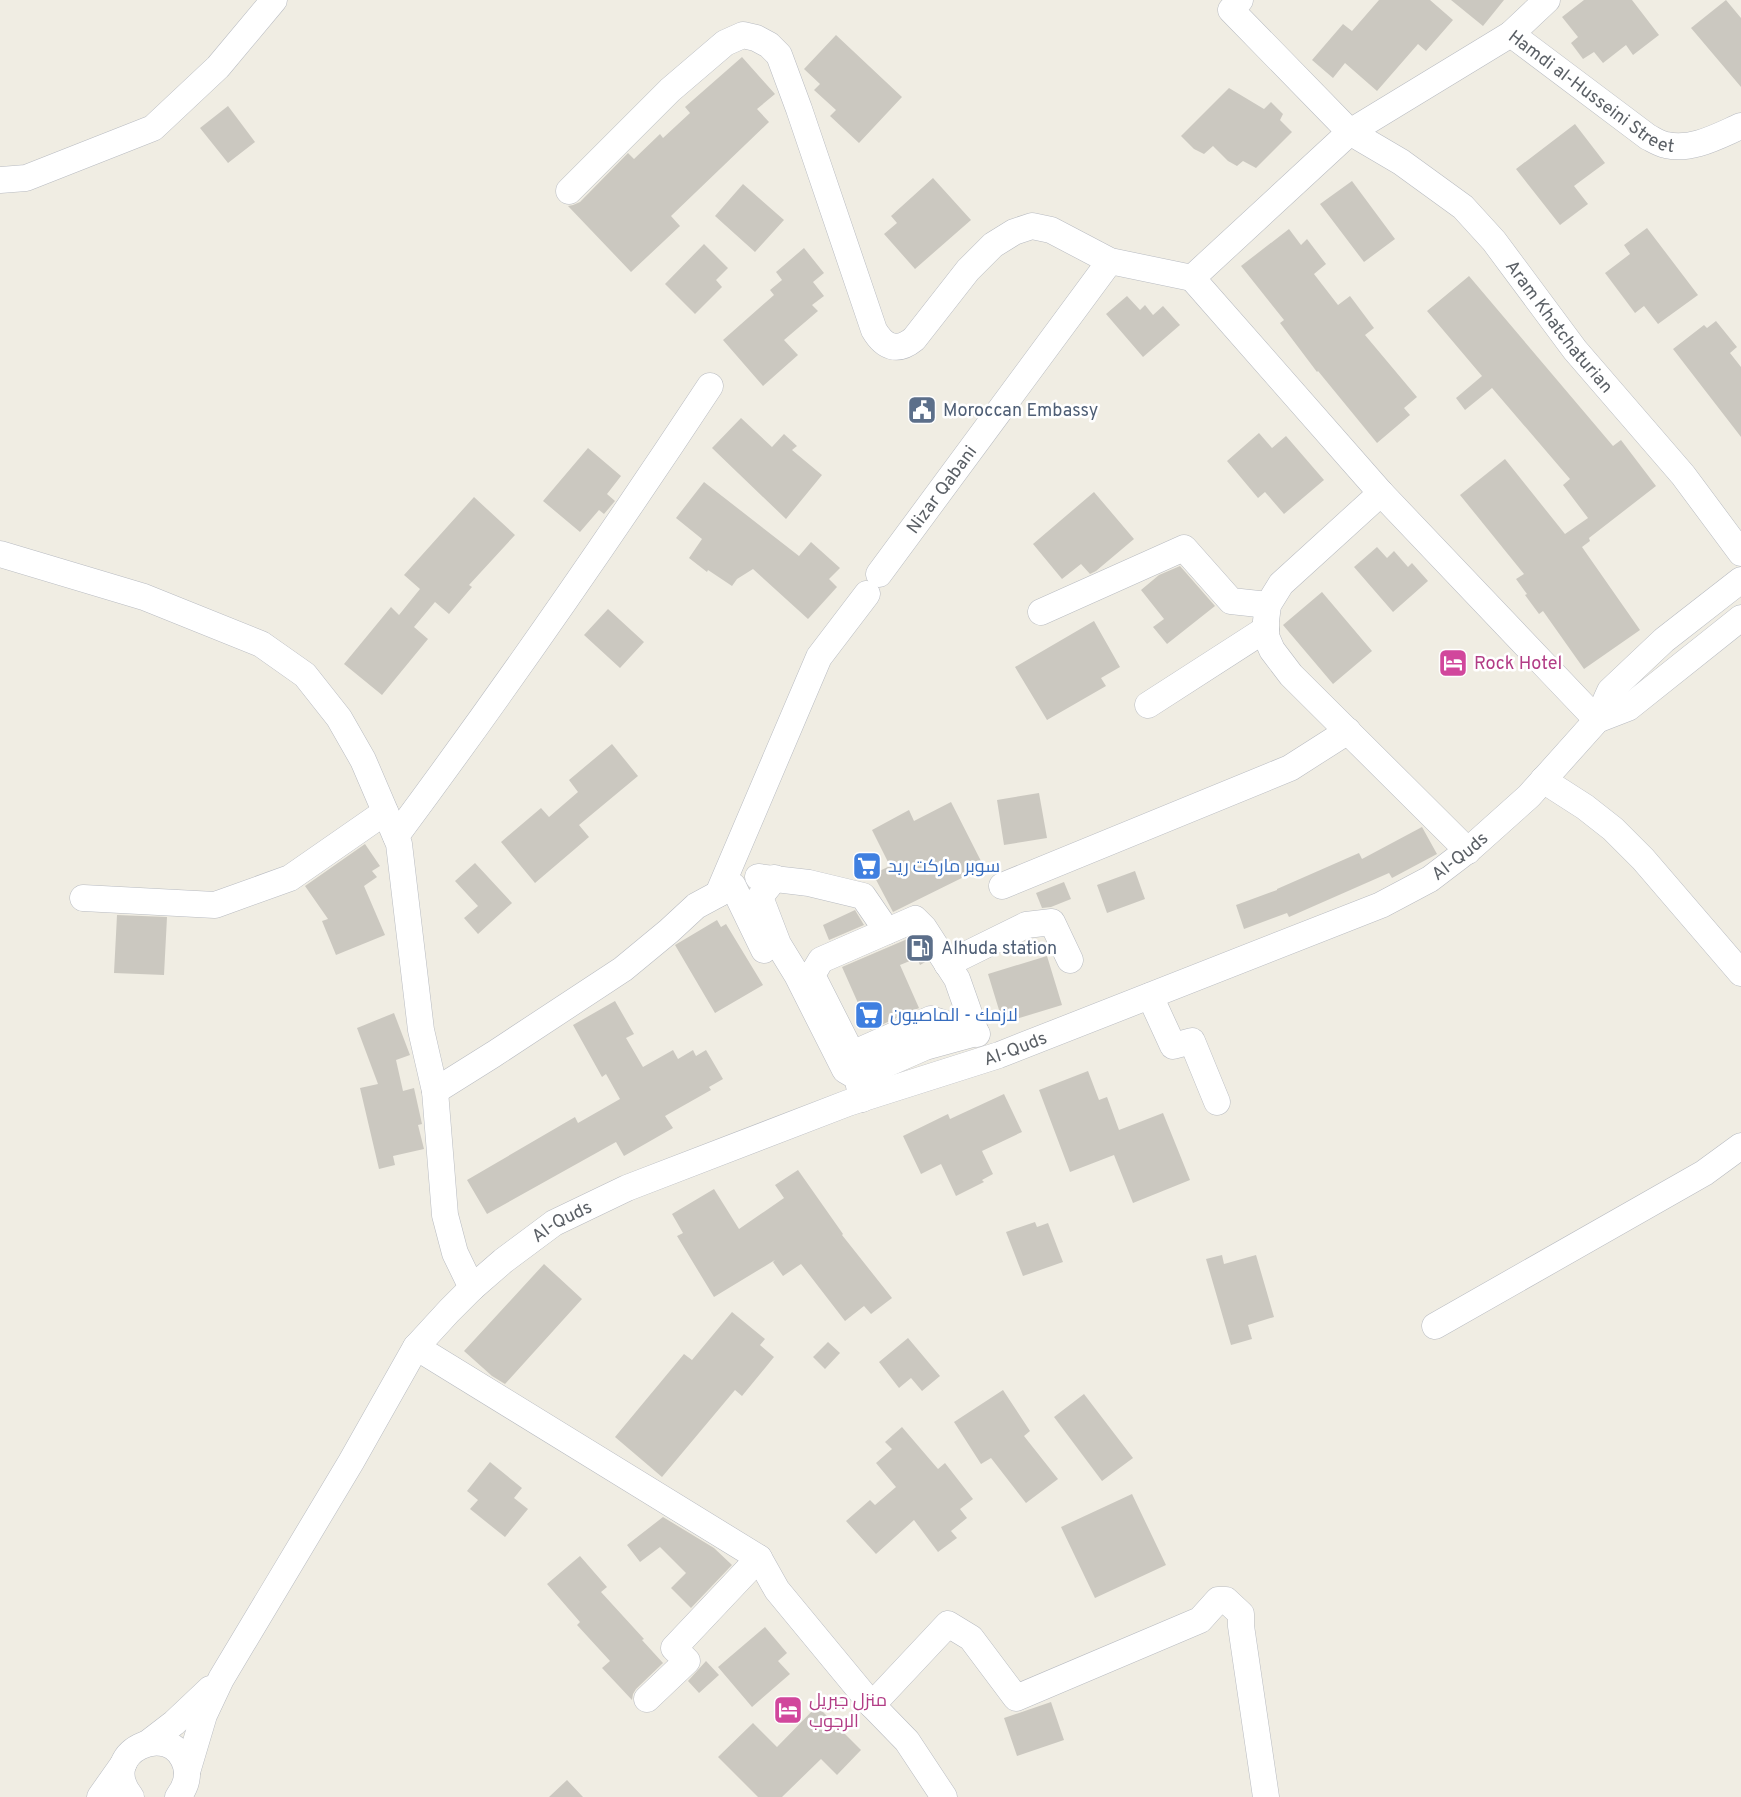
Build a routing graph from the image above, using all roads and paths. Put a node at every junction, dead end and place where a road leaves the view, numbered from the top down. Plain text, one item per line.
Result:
1 (274, 0) edge
2 (1547, 0) edge
3 (1236, 5) edge
4 (1511, 34) junction
5 (1741, 126) edge
6 (1350, 132) junction
7 (0, 180) edge
8 (569, 191) dead end
9 (1110, 261) junction
10 (1192, 278) junction
11 (710, 386) dead end
12 (1381, 493) junction
13 (1741, 553) edge
14 (0, 554) edge
15 (1741, 580) edge
16 (1041, 612) dead end
17 (1267, 617) junction
18 (1741, 618) edge
19 (1148, 705) dead end
20 (1597, 720) junction
21 (1348, 731) junction
22 (1543, 780) junction
23 (385, 812) junction
24 (396, 836) junction
25 (1468, 850) junction
26 (775, 879) junction
27 (1002, 886) dead end
28 (726, 890) junction
29 (83, 898) dead end
30 (887, 931) junction
31 (1070, 960) dead end
32 (947, 964) junction
33 (1741, 973) edge
34 (806, 979) junction
35 (1150, 996) junction
36 (976, 1033) junction
37 (999, 1055) junction
38 (855, 1083) junction
39 (435, 1091) junction
40 (1217, 1102) dead end
41 (1741, 1148) edge
42 (472, 1288) junction
43 (1435, 1326) dead end
44 (416, 1347) junction
45 (759, 1558) junction
46 (221, 1678) junction
47 (648, 1699) dead end
48 (872, 1705) junction
49 (148, 1743) junction
50 (124, 1763) junction
51 (185, 1787) edge
52 (100, 1797) edge
53 (131, 1797) edge
54 (944, 1797) edge
55 (1266, 1797) edge

1 - 7 street
2 - 4 street
3 - 6 street
4 - 5 street, Hamdi al-Husseini Street
4 - 6 street, Hamdi al-Husseini Street
6 - 10 street, Hamdi al-Husseini Street
6 - 13 street, Aram Khatchaturian
8 - 9 street
9 - 10 street
9 - 28 street, Nizar Qabani
10 - 12 street
11 - 24 street
12 - 17 street
12 - 20 street
14 - 23 street
15 - 20 street, Al-Quds
16 - 17 street
17 - 19 street
17 - 21 street
18 - 20 street, Al-Quds
20 - 22 street, Al-Quds
21 - 25 street
21 - 27 street
22 - 25 street, Al-Quds
22 - 33 street
23 - 24 street
23 - 29 street
24 - 39 street
25 - 35 street, Al-Quds
26 - 28 street
26 - 30 street
26 - 34 street
28 - 38 street
28 - 39 street
30 - 32 street
30 - 34 street
31 - 32 street
32 - 36 street
34 - 38 street
35 - 37 street, Al-Quds
35 - 40 street
36 - 37 street
36 - 38 street
37 - 38 street, Al-Quds
38 - 42 street, Al-Quds
39 - 42 street
41 - 43 street
42 - 44 street, Al-Quds
44 - 45 street
44 - 46 street, Al-Quds
45 - 47 street
45 - 48 street
46 - 49 street
46 - 51 street
48 - 54 street
48 - 55 street
49 - 50 street
49 - 51 street
50 - 52 street
50 - 53 street

